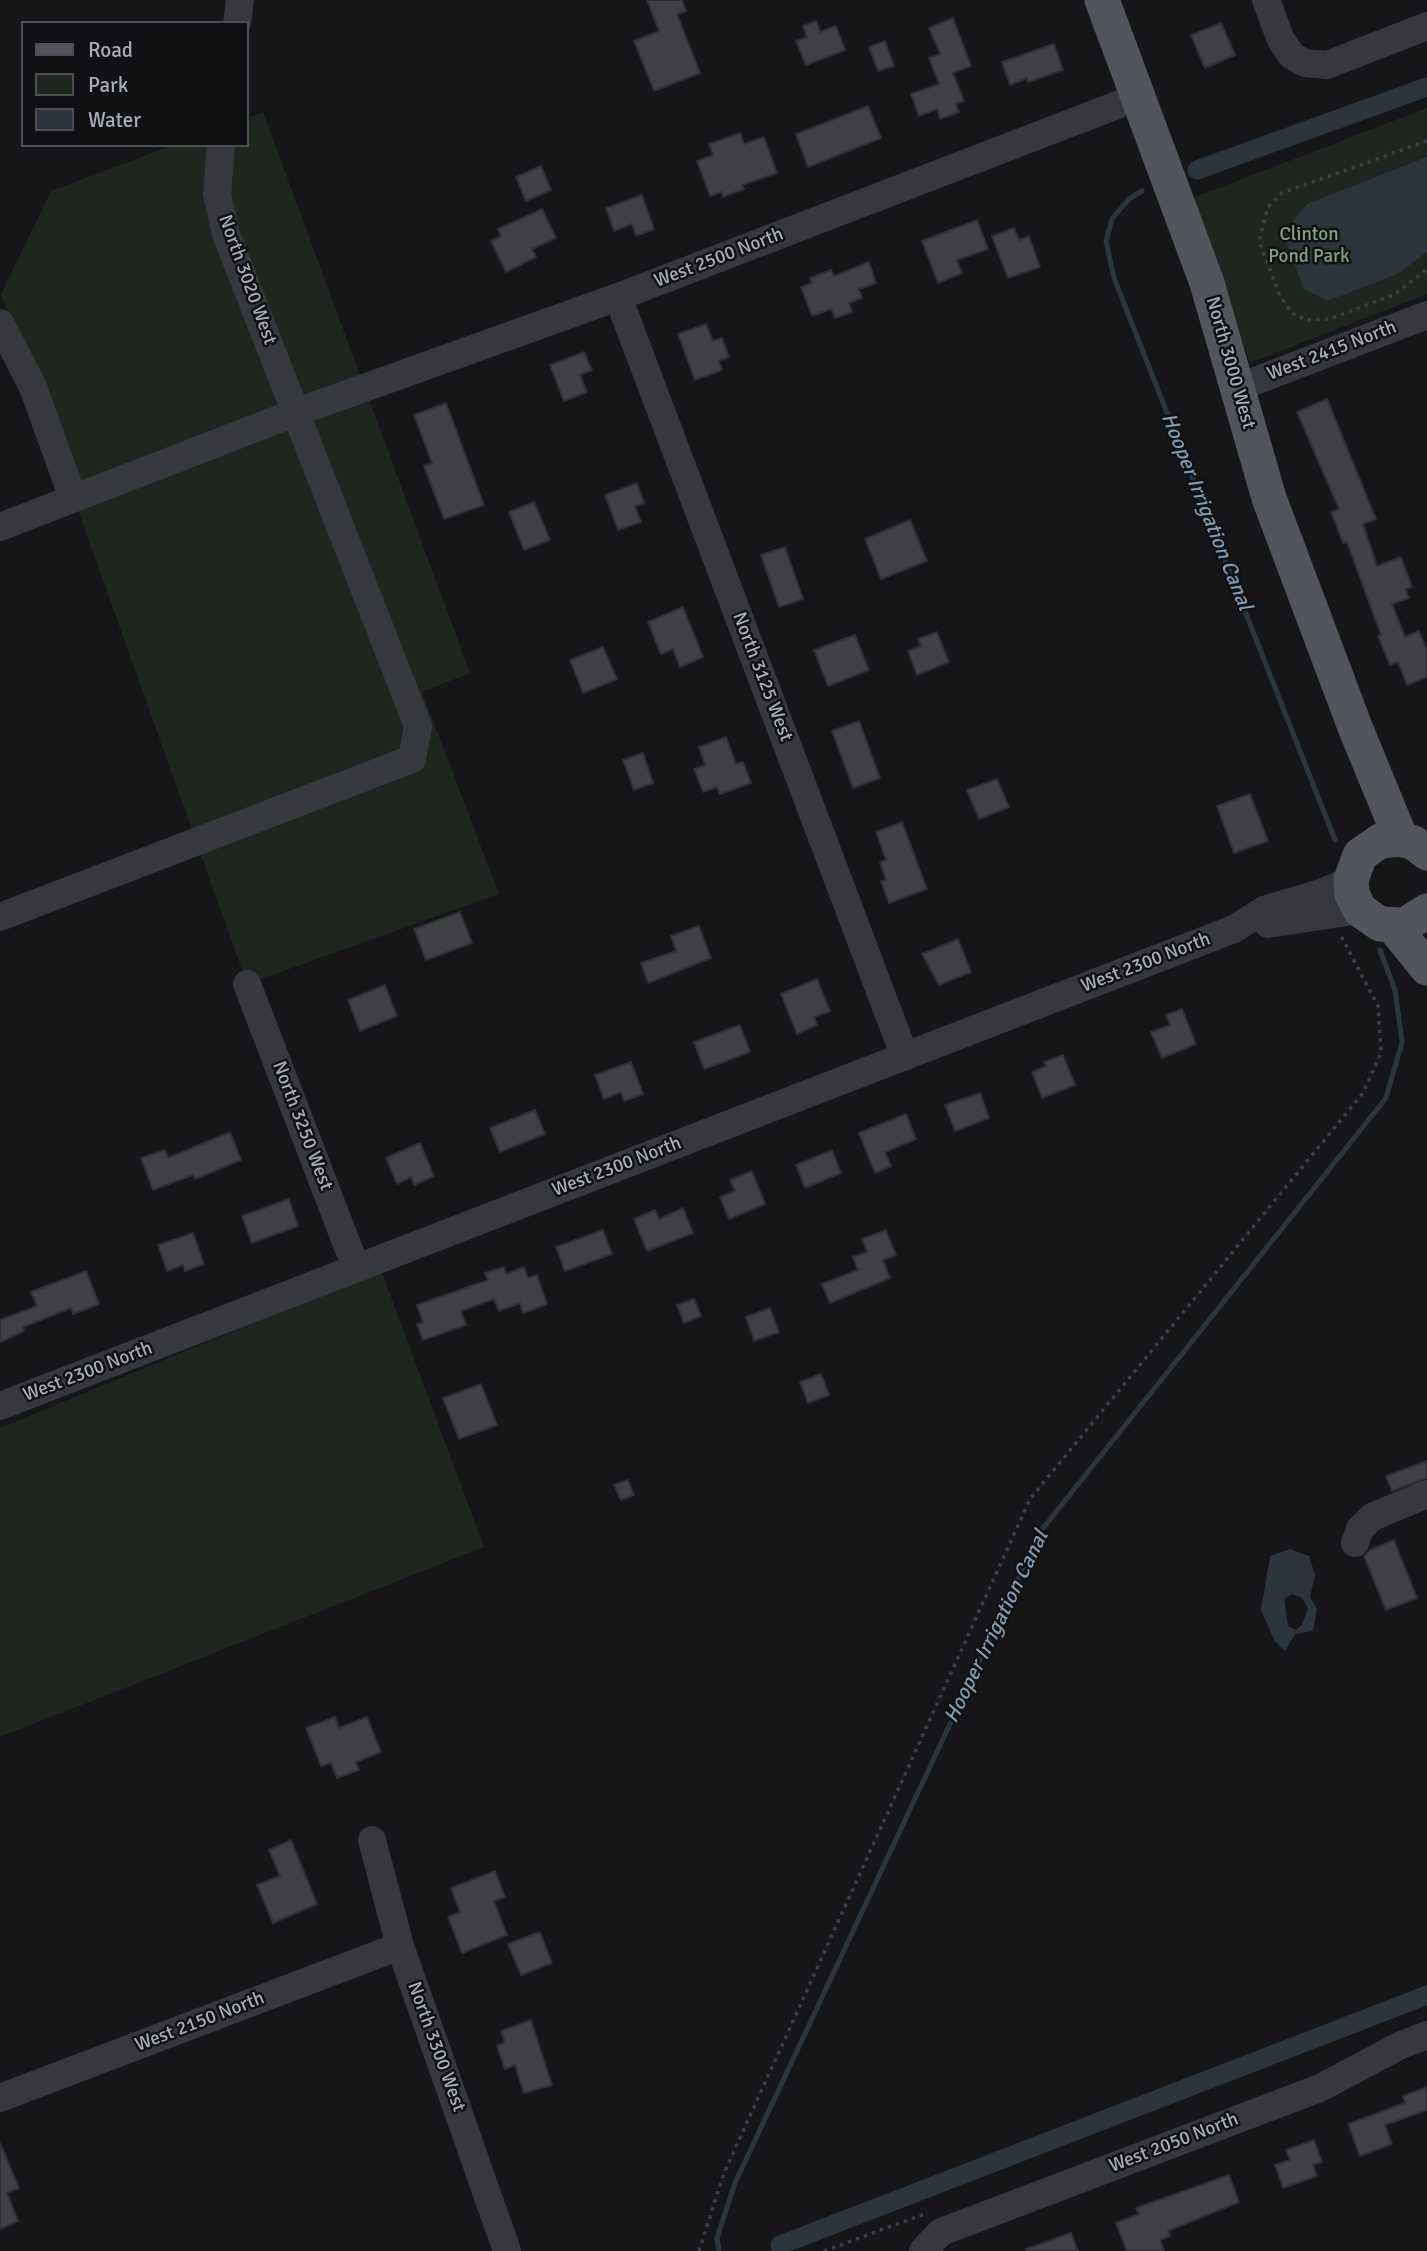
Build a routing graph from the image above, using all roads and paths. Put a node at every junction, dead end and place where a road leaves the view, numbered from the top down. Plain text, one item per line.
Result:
1 (240, 0) edge
2 (1102, 0) edge
3 (1266, 0) edge
4 (237, 21) edge
5 (1427, 26) edge
6 (1138, 97) junction
7 (1427, 141) edge
8 (221, 147) edge
9 (1427, 269) edge
10 (618, 297) junction
11 (1427, 315) edge
12 (0, 323) edge
13 (1237, 388) junction
14 (297, 412) junction
15 (74, 498) junction
16 (0, 527) edge
17 (1408, 845) edge
18 (1350, 906) junction
19 (1427, 911) edge
20 (0, 916) edge
21 (1393, 926) junction
22 (1427, 968) edge
23 (247, 984) dead end
24 (905, 1057) junction
25 (356, 1268) junction
26 (0, 1406) edge
27 (1427, 1494) edge
28 (1355, 1543) dead end
29 (372, 1840) dead end
30 (400, 1946) junction
31 (1427, 2035) edge
32 (0, 2098) edge
33 (508, 2251) edge
34 (699, 2251) edge
35 (923, 2251) edge

1 - 4 street
2 - 6 main road, North 3000 West
3 - 5 street
6 - 10 street, West 2500 North
6 - 13 main road, North 3000 West
7 - 9 path
8 - 14 street, North 3020 West
10 - 14 street, West 2500 North
10 - 24 street, North 3125 West
11 - 13 street, West 2415 North
12 - 15 street
13 - 17 main road, North 3000 West
14 - 15 street, West 2500 North
14 - 20 street, North 3020 West
15 - 16 street, West 2500 North
17 - 18 main road
18 - 21 main road
18 - 24 street, West 2300 North
18 - 34 path
19 - 21 main road
21 - 22 main road
23 - 25 street, North 3250 West
24 - 25 street, West 2300 North
25 - 26 street, West 2300 North
27 - 28 street
29 - 30 street, North 3300 West
30 - 32 street, West 2150 North
30 - 33 street, North 3300 West
31 - 35 street, West 2050 North

